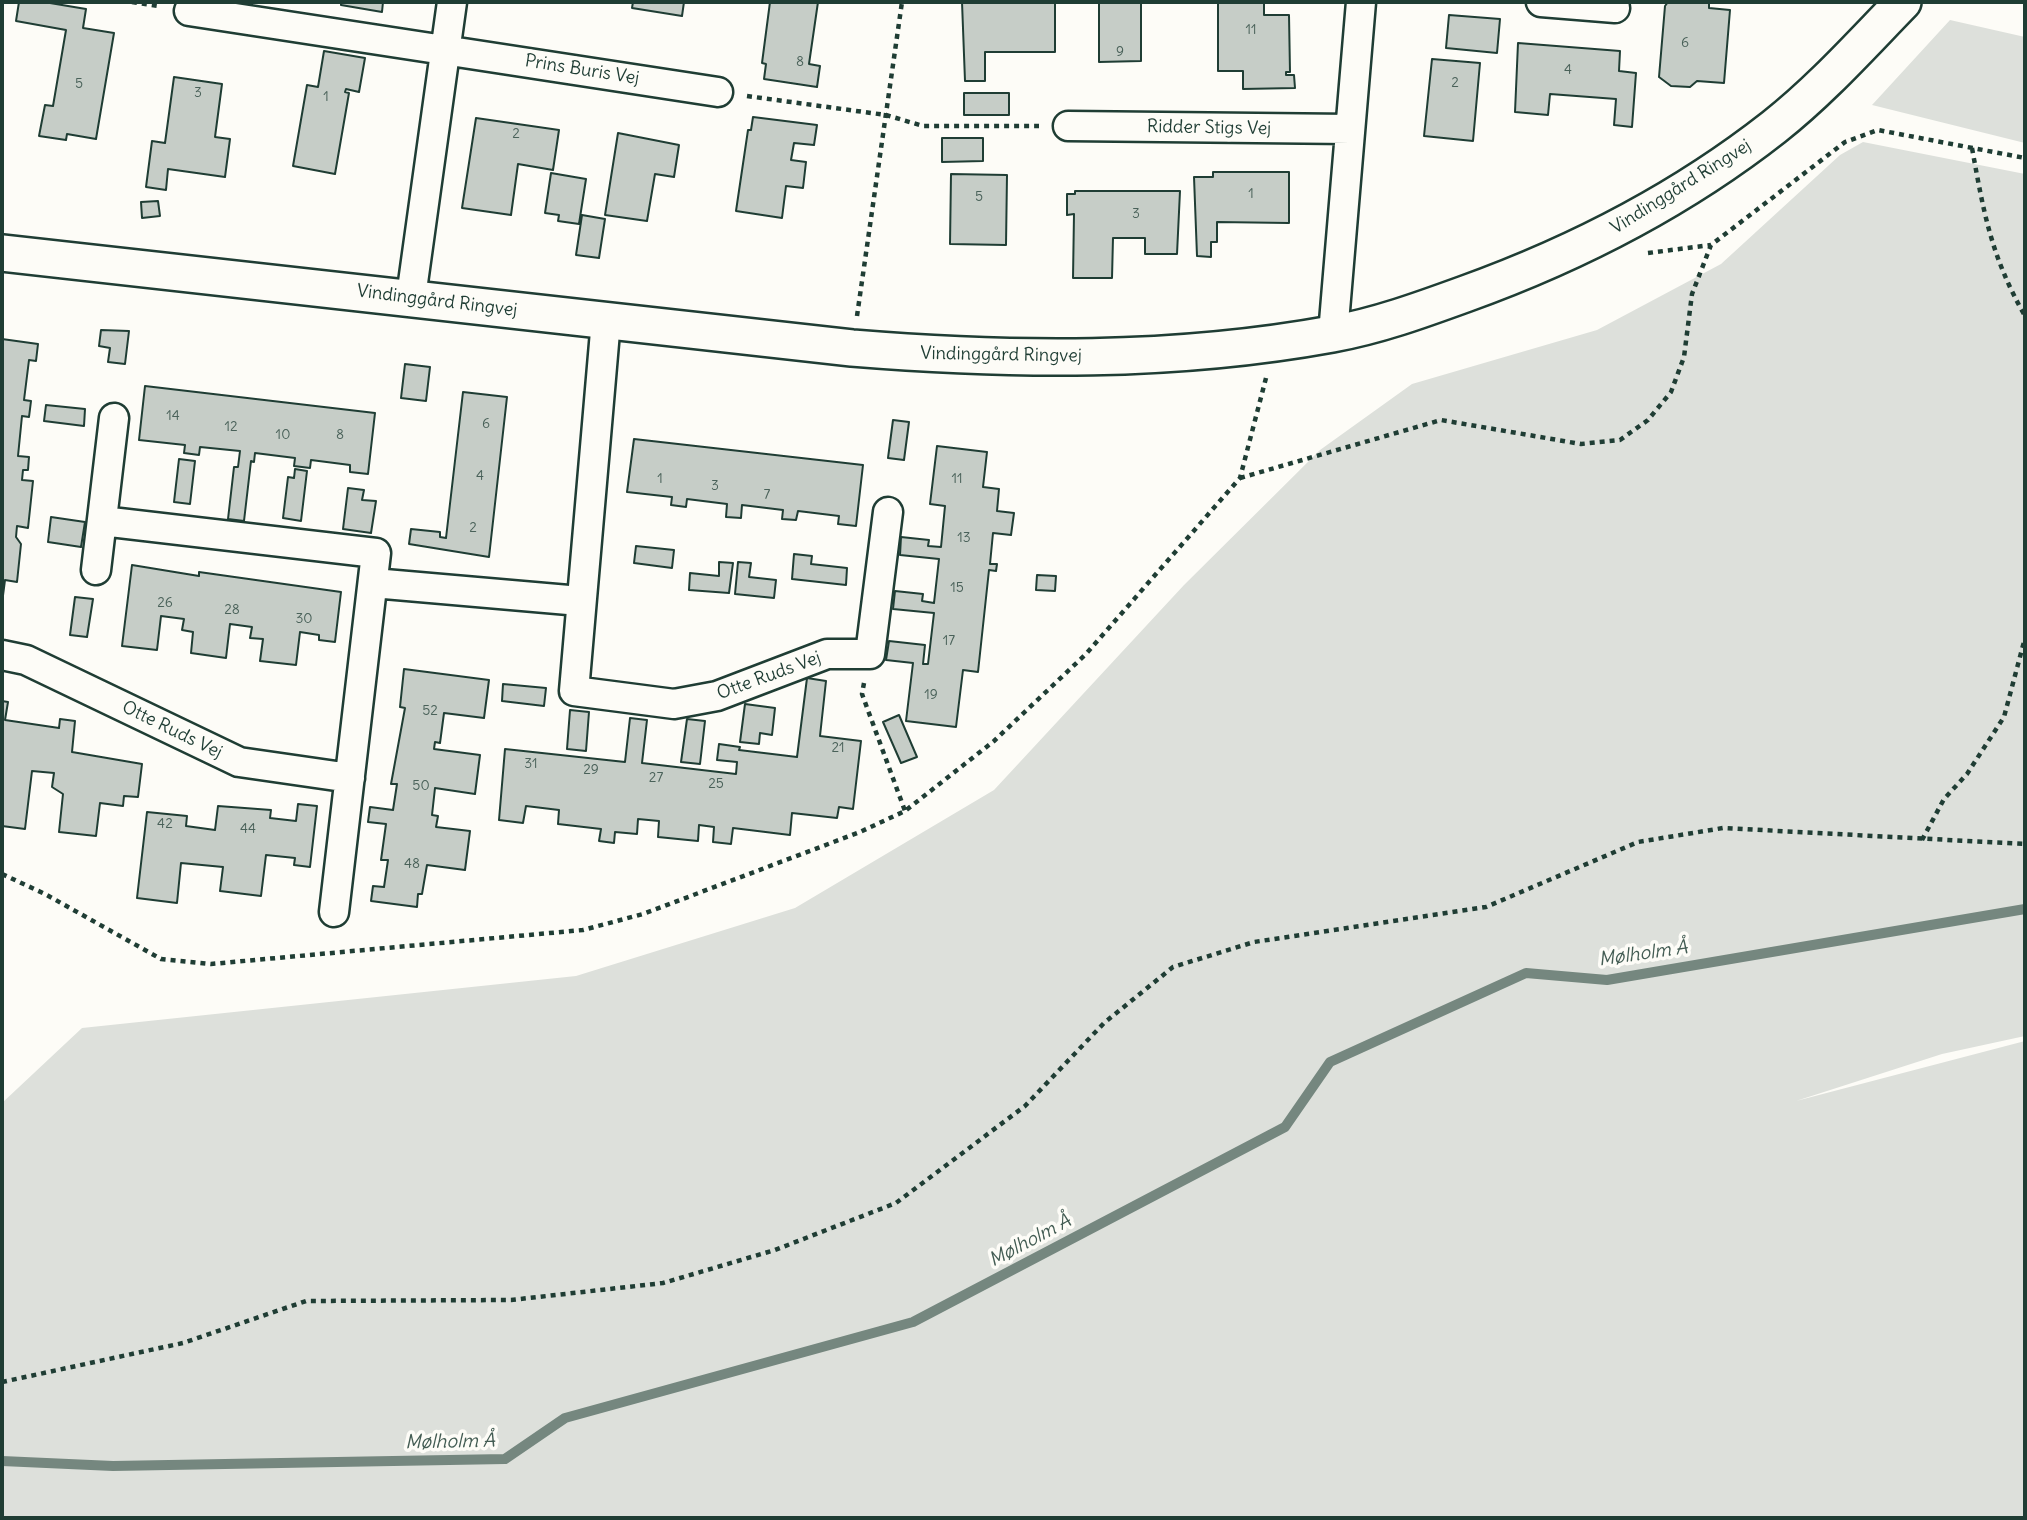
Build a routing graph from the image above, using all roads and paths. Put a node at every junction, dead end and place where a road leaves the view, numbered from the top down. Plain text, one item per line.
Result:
1 (452, 2) edge
2 (902, 2) edge
3 (1362, 2) edge
4 (1541, 2) edge
5 (1903, 2) edge
6 (1615, 8) dead end
7 (189, 11) dead end
8 (445, 49) junction
9 (718, 92) joint
10 (886, 115) junction
11 (1068, 126) joint
12 (1350, 129) junction
13 (1972, 148) junction
14 (2025, 158) edge
15 (2, 253) edge
16 (411, 297) junction
17 (2025, 316) edge
18 (606, 320) junction
19 (1334, 334) junction
20 (1276, 343) junction
21 (852, 348) junction
22 (114, 418) dead end
23 (1240, 478) junction
24 (888, 512) dead end
25 (102, 521) junction
26 (96, 570) dead end
27 (373, 583) junction
28 (580, 601) junction
29 (2025, 638) edge
30 (870, 654) junction
31 (2, 655) edge
32 (350, 778) junction
33 (905, 811) junction
34 (1922, 840) junction
35 (2025, 844) edge
36 (2, 874) edge
37 (334, 912) dead end
38 (2, 1382) edge

1 - 8 street
2 - 10 path
3 - 12 street
4 - 6 street
5 - 19 street, Vindinggård Ringvej
7 - 8 street, Prins Buris Vej
8 - 9 street, Prins Buris Vej
8 - 16 street
9 - 10 path
10 - 11 path
10 - 21 path
11 - 12 street, Ridder Stigs Vej
12 - 19 street
13 - 14 path
13 - 17 path
13 - 23 path
15 - 16 street, Vindinggård Ringvej
16 - 18 street, Vindinggård Ringvej
18 - 21 street, Vindinggård Ringvej
18 - 28 street, Otte Ruds Vej
19 - 20 street, Vindinggård Ringvej
20 - 21 street, Vindinggård Ringvej
20 - 23 path
22 - 25 street
23 - 33 path
24 - 30 street
25 - 26 street
25 - 27 street
27 - 28 street
27 - 32 street
28 - 30 street, Otte Ruds Vej
29 - 34 path
30 - 33 path
31 - 32 street, Otte Ruds Vej
32 - 37 street
33 - 36 path
34 - 35 path
34 - 38 path

